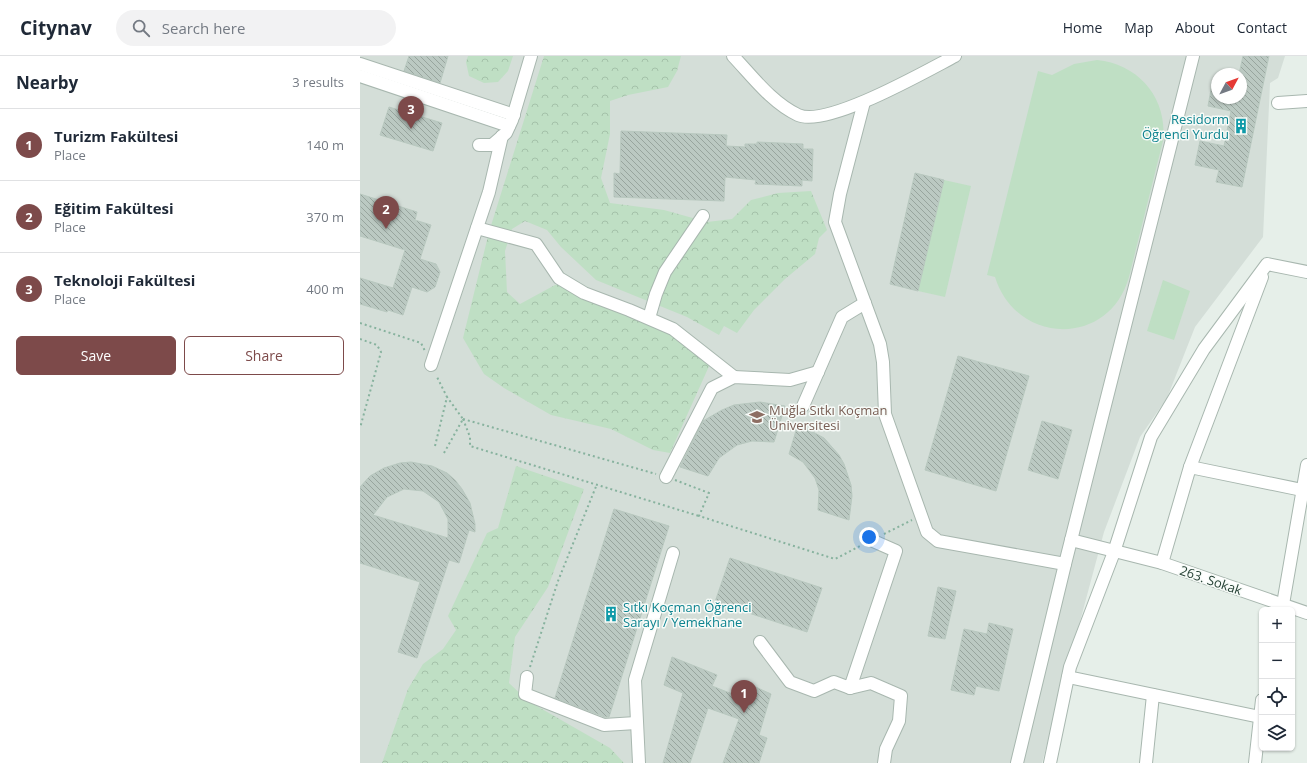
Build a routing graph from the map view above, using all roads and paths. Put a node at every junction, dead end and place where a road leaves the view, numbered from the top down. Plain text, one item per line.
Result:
1 (531, 56) edge
2 (733, 56) edge
3 (955, 56) edge
4 (1193, 56) edge
5 (360, 64) edge
6 (360, 76) edge
7 (1307, 101) edge
8 (864, 102) junction
9 (1278, 103) dead end
10 (512, 121) junction
11 (502, 136) junction
12 (479, 145) dead end
13 (703, 216) dead end
14 (477, 228) junction
15 (1267, 264) junction
16 (1307, 272) edge
17 (865, 303) junction
18 (649, 318) junction
19 (360, 323) edge
20 (360, 339) edge
21 (431, 364) junction
22 (818, 372) junction
23 (734, 377) junction
24 (447, 397) junction
25 (803, 406) dead end
26 (463, 419) junction
27 (360, 428) edge
28 (435, 446) dead end
29 (444, 453) dead end
30 (1307, 464) edge
31 (1190, 467) junction
32 (666, 477) junction
33 (597, 484) junction
34 (1305, 491) edge
35 (699, 516) junction
36 (912, 520) dead end
37 (872, 540) junction
38 (1071, 540) junction
39 (1114, 552) junction
40 (673, 554) dead end
41 (1162, 563) junction
42 (1065, 564) junction
43 (1279, 607) edge
44 (1282, 607) edge
45 (1295, 611) edge
46 (1307, 613) edge
47 (760, 642) dead end
48 (528, 677) joint
49 (1068, 677) junction
50 (850, 688) junction
51 (1154, 695) junction
52 (1259, 717) edge
53 (636, 723) junction
54 (1259, 726) edge
55 (639, 763) edge
56 (884, 763) edge
57 (1017, 763) edge
58 (1050, 763) edge
59 (1146, 763) edge
60 (1255, 763) edge

1 - 10 street
2 - 8 street
3 - 8 street
4 - 38 street
5 - 10 street
6 - 10 street
7 - 9 street
8 - 17 street
10 - 11 street
11 - 12 street
11 - 14 street
13 - 18 street
14 - 18 street
14 - 21 street
15 - 16 street
15 - 31 street
15 - 39 street
17 - 22 street
17 - 42 street
18 - 23 street
19 - 21 path
20 - 27 path
21 - 24 path
22 - 23 street
22 - 25 street
23 - 32 street
24 - 26 path
24 - 28 path
26 - 29 path
26 - 32 path
26 - 33 path
30 - 34 street
31 - 34 street
31 - 41 street
32 - 35 path
33 - 35 path
33 - 48 path
34 - 44 street
35 - 37 path
36 - 37 path
37 - 50 street
38 - 39 street, 263. Sokak
38 - 42 street
39 - 41 street, 263. Sokak
39 - 49 street
40 - 53 street
41 - 43 street, 263. Sokak
42 - 57 street
45 - 46 street, 263. Sokak
47 - 50 street
48 - 53 street
49 - 51 street
49 - 58 street
50 - 56 street
51 - 52 street
51 - 59 street
53 - 55 street
54 - 60 street

